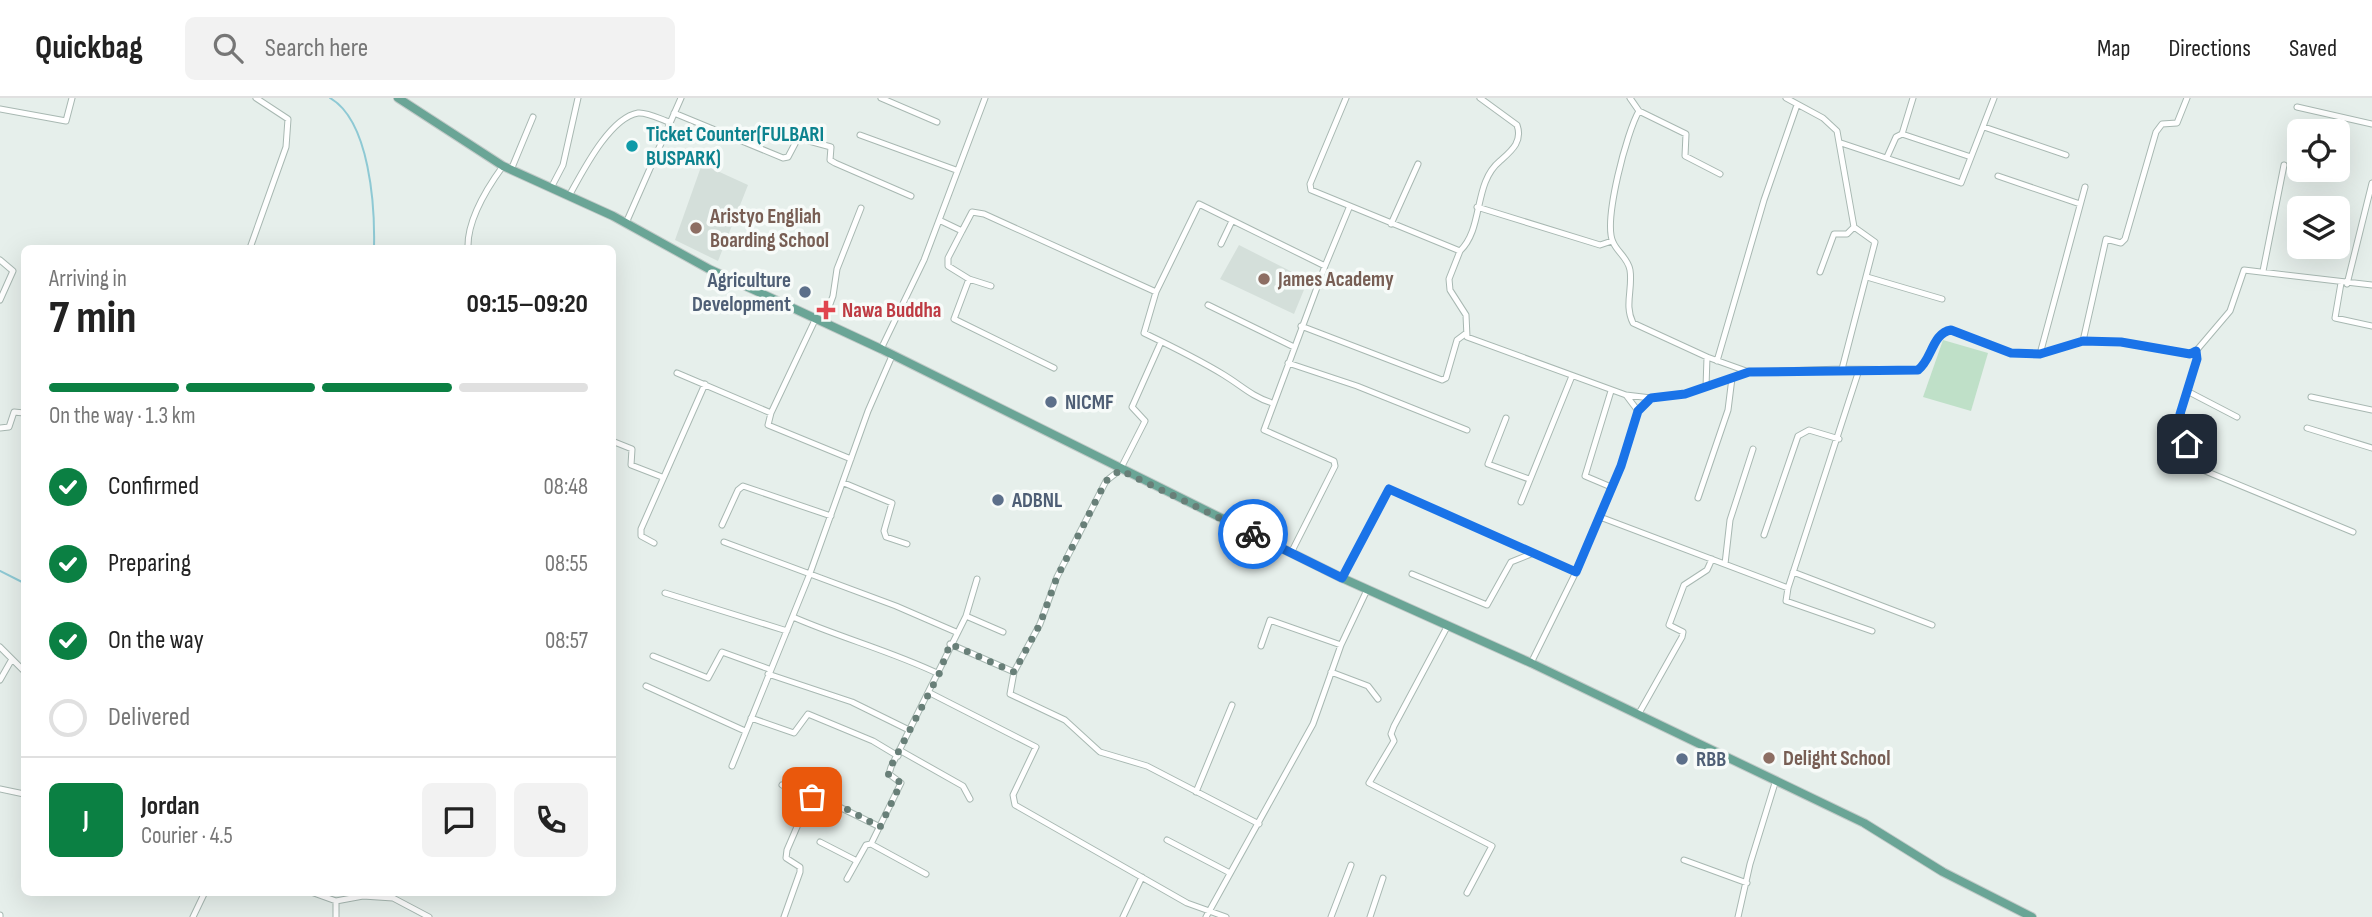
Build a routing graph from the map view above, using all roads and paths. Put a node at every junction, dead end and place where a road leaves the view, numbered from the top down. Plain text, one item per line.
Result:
1 (72, 98) edge
2 (256, 98) edge
3 (398, 98) edge
4 (578, 98) edge
5 (681, 98) edge
6 (881, 98) edge
7 (985, 98) edge
8 (1346, 98) edge
9 (1480, 98) edge
10 (1630, 98) edge
11 (1786, 98) edge
12 (1913, 98) edge
13 (1994, 98) edge
14 (2187, 98) edge
15 (1797, 105) junction
16 (2297, 107) dead end
17 (0, 109) edge
18 (1639, 111) junction
19 (674, 113) junction
20 (533, 117) dead end
21 (669, 122) junction
22 (937, 122) dead end
23 (2372, 124) edge
24 (1984, 127) junction
25 (1902, 134) junction
26 (860, 135) dead end
27 (1842, 143) junction
28 (2066, 155) dead end
29 (1886, 157) junction
30 (1971, 157) junction
31 (1418, 164) dead end
32 (2284, 165) dead end
33 (507, 168) junction
34 (956, 170) junction
35 (1720, 174) dead end
36 (1998, 177) dead end
37 (2372, 183) edge
38 (2085, 187) dead end
39 (551, 188) junction
40 (911, 196) dead end
41 (569, 197) junction
42 (2080, 204) junction
43 (1477, 207) junction
44 (861, 208) dead end
45 (1349, 208) junction
46 (939, 220) junction
47 (1232, 221) junction
48 (626, 223) junction
49 (1391, 224) junction
50 (1854, 227) junction
51 (962, 231) junction
52 (1612, 241) junction
53 (1222, 244) dead end
54 (251, 245) edge
55 (468, 245) edge
56 (1460, 251) junction
57 (0, 260) edge
58 (1325, 266) junction
59 (2263, 271) junction
60 (1820, 272) dead end
61 (1867, 278) junction
62 (969, 279) junction
63 (2344, 284) junction
64 (2372, 285) edge
65 (991, 286) dead end
66 (1156, 292) junction
67 (1942, 299) dead end
68 (0, 300) edge
69 (1208, 305) dead end
70 (819, 321) junction
71 (1301, 326) junction
72 (2372, 326) edge
73 (1465, 334) junction
74 (2083, 341) junction
75 (1161, 342) junction
76 (1293, 347) junction
77 (881, 349) junction
78 (2196, 351) junction
79 (2040, 354) junction
80 (892, 356) junction
81 (1707, 357) junction
82 (1717, 361) junction
83 (1288, 363) junction
84 (1054, 368) dead end
85 (1842, 369) junction
86 (1859, 370) junction
87 (1749, 372) junction
88 (677, 373) dead end
89 (1572, 376) junction
90 (1732, 378) junction
91 (705, 384) junction
92 (1706, 387) junction
93 (1611, 391) junction
94 (2187, 391) junction
95 (1626, 395) junction
96 (2311, 397) dead end
97 (1651, 398) junction
98 (1272, 403) junction
99 (2372, 410) edge
100 (1638, 411) junction
101 (771, 412) junction
102 (21, 413) edge
103 (2237, 417) dead end
104 (1506, 418) dead end
105 (0, 428) edge
106 (2307, 428) dead end
107 (1467, 430) dead end
108 (1839, 439) junction
109 (616, 443) edge
110 (2372, 448) edge
111 (1753, 449) dead end
112 (851, 459) junction
113 (1120, 470) junction
114 (662, 477) junction
115 (1529, 479) junction
116 (844, 483) junction
117 (1612, 487) junction
118 (1698, 498) dead end
119 (1521, 502) dead end
120 (831, 516) junction
121 (1600, 517) junction
122 (722, 525) dead end
123 (2353, 532) dead end
124 (1764, 535) dead end
125 (724, 542) dead end
126 (654, 543) dead end
127 (907, 544) dead end
128 (1291, 553) junction
129 (1531, 554) junction
130 (1712, 559) junction
131 (1725, 564) junction
132 (1576, 572) junction
133 (1793, 572) junction
134 (1412, 573) dead end
135 (809, 576) junction
136 (1342, 578) junction
137 (977, 579) dead end
138 (1788, 588) junction
139 (1367, 590) junction
140 (665, 593) dead end
141 (966, 616) junction
142 (793, 617) junction
143 (1933, 625) dead end
144 (1447, 627) junction
145 (787, 631) junction
146 (1872, 631) dead end
147 (956, 632) junction
148 (1003, 632) dead end
149 (950, 644) junction
150 (1341, 645) junction
151 (1261, 646) dead end
152 (0, 647) edge
153 (653, 656) dead end
154 (12, 659) junction
155 (1531, 663) junction
156 (21, 668) edge
157 (768, 671) junction
158 (1014, 672) junction
159 (1331, 672) junction
160 (939, 674) junction
161 (0, 680) edge
162 (646, 686) dead end
163 (930, 693) junction
164 (1378, 699) dead end
165 (1232, 705) dead end
166 (1637, 716) junction
167 (751, 718) junction
168 (909, 730) junction
169 (745, 731) junction
170 (899, 754) junction
171 (732, 766) dead end
172 (1775, 783) junction
173 (782, 785) dead end
174 (0, 789) edge
175 (1196, 792) junction
176 (21, 793) edge
177 (809, 799) junction
178 (970, 799) dead end
179 (1259, 824) junction
180 (880, 827) junction
181 (1167, 839) dead end
182 (820, 842) dead end
183 (871, 844) junction
184 (1684, 860) dead end
185 (857, 861) junction
186 (1350, 864) dead end
187 (1230, 873) junction
188 (926, 874) dead end
189 (1142, 877) junction
190 (1383, 878) dead end
191 (847, 879) dead end
192 (1747, 883) junction
193 (1468, 893) dead end
194 (203, 896) edge
195 (322, 896) edge
196 (336, 901) junction
197 (1211, 911) junction
198 (421, 916) edge
199 (193, 917) edge
200 (336, 917) edge
201 (429, 917) edge
202 (784, 917) edge
203 (1123, 917) edge
204 (1206, 917) edge
205 (1226, 917) edge
206 (1331, 917) edge
207 (1370, 917) edge
208 (1738, 917) edge
209 (2032, 917) edge

1 - 17 street
2 - 54 street
3 - 33 main road
4 - 39 street
5 - 19 street
6 - 22 street
7 - 34 street
8 - 45 street
9 - 43 street
10 - 18 street
11 - 15 street
12 - 25 street
13 - 24 street
14 - 74 street
15 - 27 street
15 - 82 street
16 - 23 street
18 - 35 street
18 - 52 street
19 - 21 street
19 - 40 street
20 - 33 street
21 - 41 street
21 - 48 street
24 - 28 street
24 - 30 street
25 - 29 street
25 - 30 street
26 - 34 street
27 - 29 street
27 - 50 street
29 - 30 street
31 - 49 street
32 - 59 street
33 - 39 main road
33 - 55 street
34 - 46 street
36 - 42 street
37 - 63 street
38 - 42 street
39 - 41 main road
41 - 48 main road
42 - 79 street
43 - 52 street
43 - 56 street
44 - 70 street
45 - 49 street
45 - 58 street
46 - 51 street
46 - 77 street
47 - 53 street
47 - 58 street
47 - 66 street
48 - 70 main road
49 - 56 street
50 - 60 street
50 - 61 street
51 - 62 street
51 - 66 street
52 - 81 street
56 - 73 street
57 - 68 street
58 - 71 street
59 - 63 street
59 - 78 street
61 - 67 street
61 - 85 street
62 - 65 street
62 - 84 street
63 - 64 street
63 - 72 street
66 - 75 street
69 - 76 street
70 - 77 main road
70 - 101 street
71 - 73 street
71 - 76 street
73 - 89 street
74 - 78 street
74 - 79 street
75 - 98 street
75 - 113 street
76 - 83 street
77 - 80 main road
78 - 94 street
79 - 86 street
80 - 112 street
80 - 113 main road
81 - 82 street
81 - 92 street
82 - 87 street
83 - 98 street
83 - 107 street
85 - 86 street
85 - 87 street
86 - 108 street
87 - 90 street
88 - 91 street
89 - 93 street
89 - 115 street
90 - 92 street
90 - 118 street
91 - 101 street
91 - 114 street
92 - 97 street
93 - 95 street
93 - 117 street
94 - 103 street
94 - 123 street
95 - 97 street
95 - 100 street
96 - 99 street
97 - 100 street
98 - 128 street
100 - 117 street
101 - 112 street
102 - 105 street
104 - 115 street
106 - 110 street
108 - 124 street
108 - 133 street
109 - 114 street
111 - 131 street
112 - 116 street
113 - 128 main road
113 - 158 street
114 - 126 street
115 - 119 street
116 - 120 street
116 - 127 street
117 - 121 street
120 - 122 street
120 - 135 street
121 - 130 street
121 - 132 street
125 - 135 street
128 - 136 main road
129 - 132 street
129 - 134 street
129 - 136 street
130 - 131 street
130 - 166 street
131 - 138 street
132 - 155 street
133 - 138 street
133 - 143 street
135 - 142 street
135 - 147 street
136 - 139 main road
137 - 141 street
138 - 146 street
139 - 144 main road
139 - 150 street
140 - 145 street
141 - 147 street
141 - 148 street
142 - 145 street
142 - 160 street
144 - 155 main road
144 - 193 street
145 - 157 street
147 - 149 street
149 - 158 street
149 - 160 street
150 - 151 street
150 - 159 street
152 - 154 street
153 - 157 street
154 - 156 street
154 - 161 street
155 - 166 main road
157 - 167 street
157 - 168 street
158 - 175 street
159 - 164 street
159 - 179 street
160 - 163 street
162 - 169 street
163 - 168 street
163 - 189 street
165 - 175 street
166 - 172 main road
167 - 169 street
167 - 170 street
168 - 170 street
169 - 171 street
170 - 178 street
170 - 180 street
172 - 192 street
172 - 209 main road
173 - 177 street
174 - 176 street
175 - 179 street
177 - 180 street
177 - 202 street
179 - 187 street
180 - 183 street
181 - 187 street
182 - 185 street
183 - 185 street
183 - 188 street
184 - 192 street
185 - 191 street
186 - 206 street
187 - 197 street
189 - 197 street
189 - 203 street
190 - 207 street
192 - 208 street
194 - 199 street
195 - 196 street
196 - 198 street
196 - 200 street
197 - 204 street
197 - 205 street
198 - 201 street

